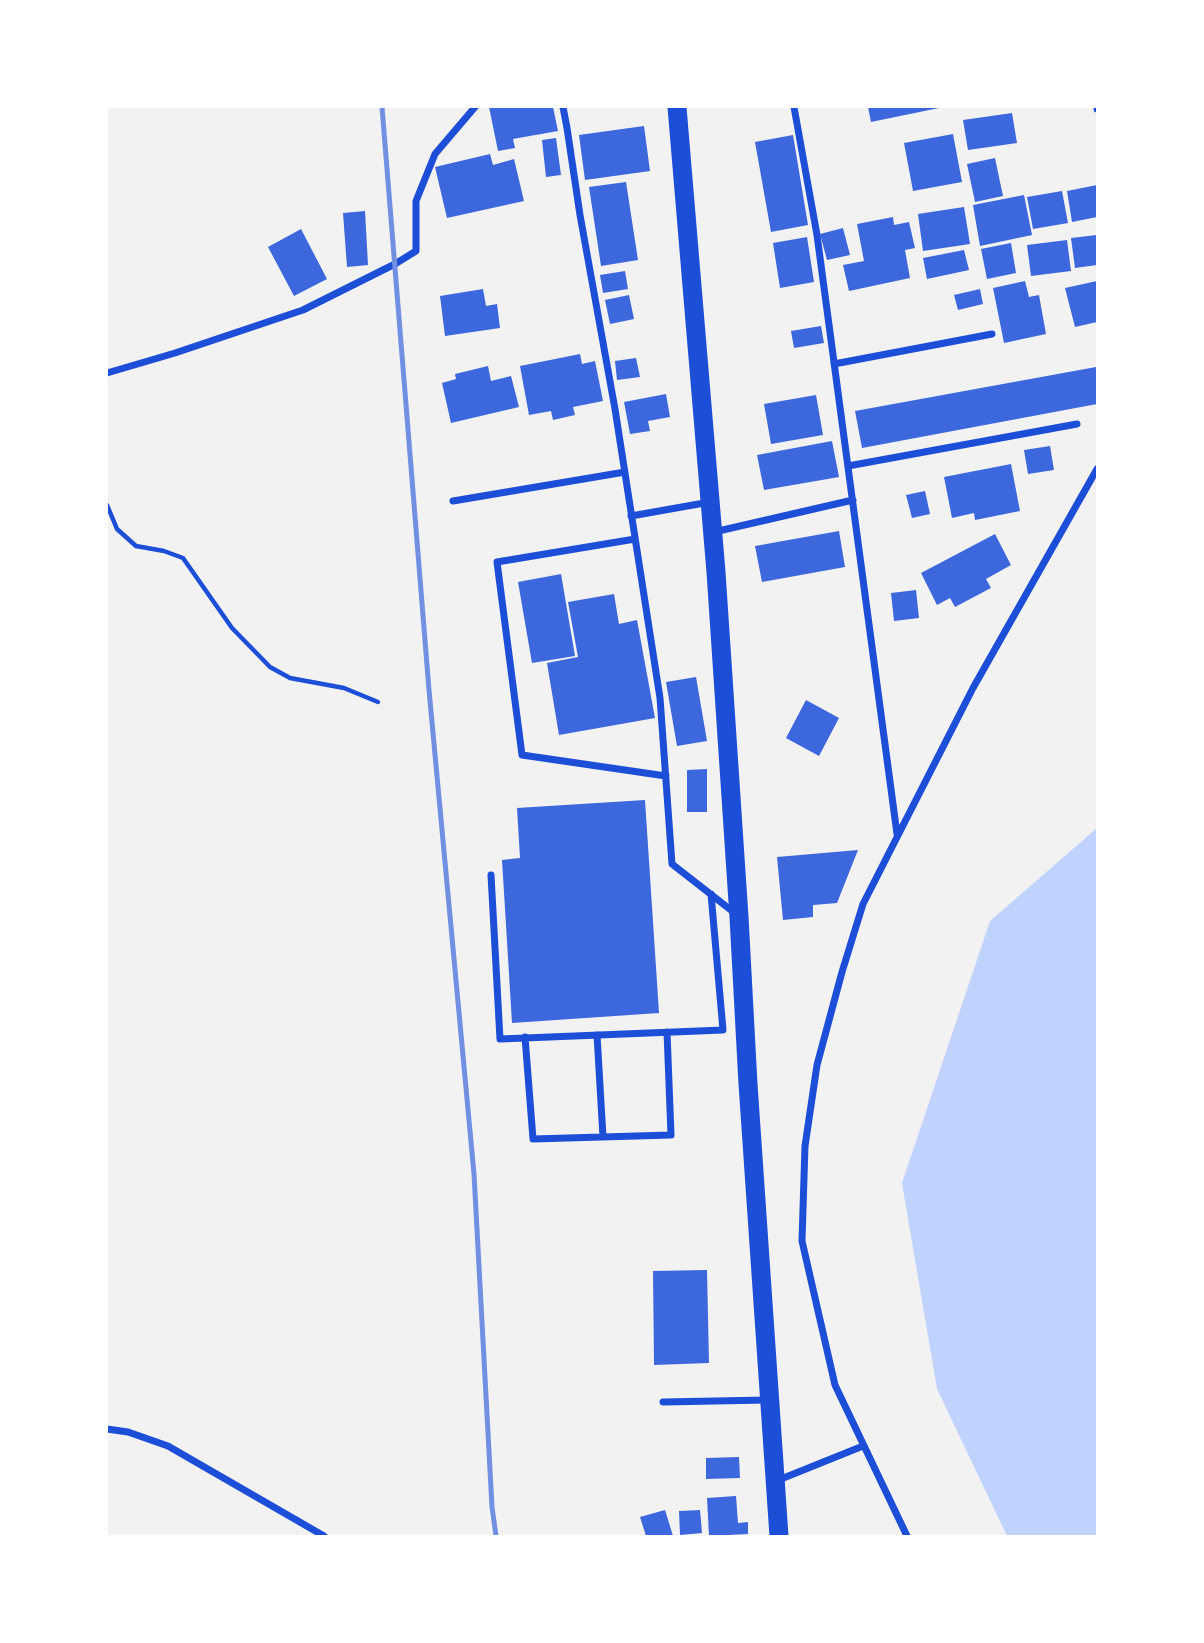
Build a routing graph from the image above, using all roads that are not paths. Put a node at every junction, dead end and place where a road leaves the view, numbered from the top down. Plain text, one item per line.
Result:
1 (475, 107) edge
2 (563, 107) edge
3 (677, 107) edge
4 (794, 107) edge
5 (992, 334) dead end
6 (834, 364) junction
7 (107, 373) edge
8 (1077, 424) dead end
9 (848, 466) junction
10 (1097, 469) edge
11 (625, 472) junction
12 (853, 499) junction
13 (453, 501) dead end
14 (710, 502) junction
15 (631, 516) junction
16 (713, 532) junction
17 (635, 539) junction
18 (666, 776) junction
19 (897, 834) junction
20 (491, 875) dead end
21 (711, 894) junction
22 (739, 917) junction
23 (667, 1032) junction
24 (597, 1035) junction
25 (525, 1037) junction
26 (603, 1137) junction
27 (770, 1400) junction
28 (663, 1402) dead end
29 (107, 1429) edge
30 (863, 1446) junction
31 (775, 1481) junction
32 (324, 1536) edge
33 (779, 1536) edge
34 (907, 1536) edge

1 - 7 street
2 - 11 street
3 - 14 highway
4 - 6 street
5 - 6 street
6 - 9 street
8 - 9 street
9 - 12 street
10 - 19 street
11 - 13 street
11 - 15 street
12 - 16 street
12 - 19 street
14 - 15 street
14 - 16 highway
15 - 17 street
16 - 22 highway
17 - 18 street
17 - 18 street
18 - 21 street
19 - 30 street
20 - 25 street
21 - 22 street
21 - 23 street
22 - 27 highway
23 - 24 street
23 - 26 street
24 - 25 street
24 - 26 street
25 - 26 street
27 - 28 street
27 - 31 highway
29 - 32 street
30 - 31 street
30 - 34 street
31 - 33 highway

